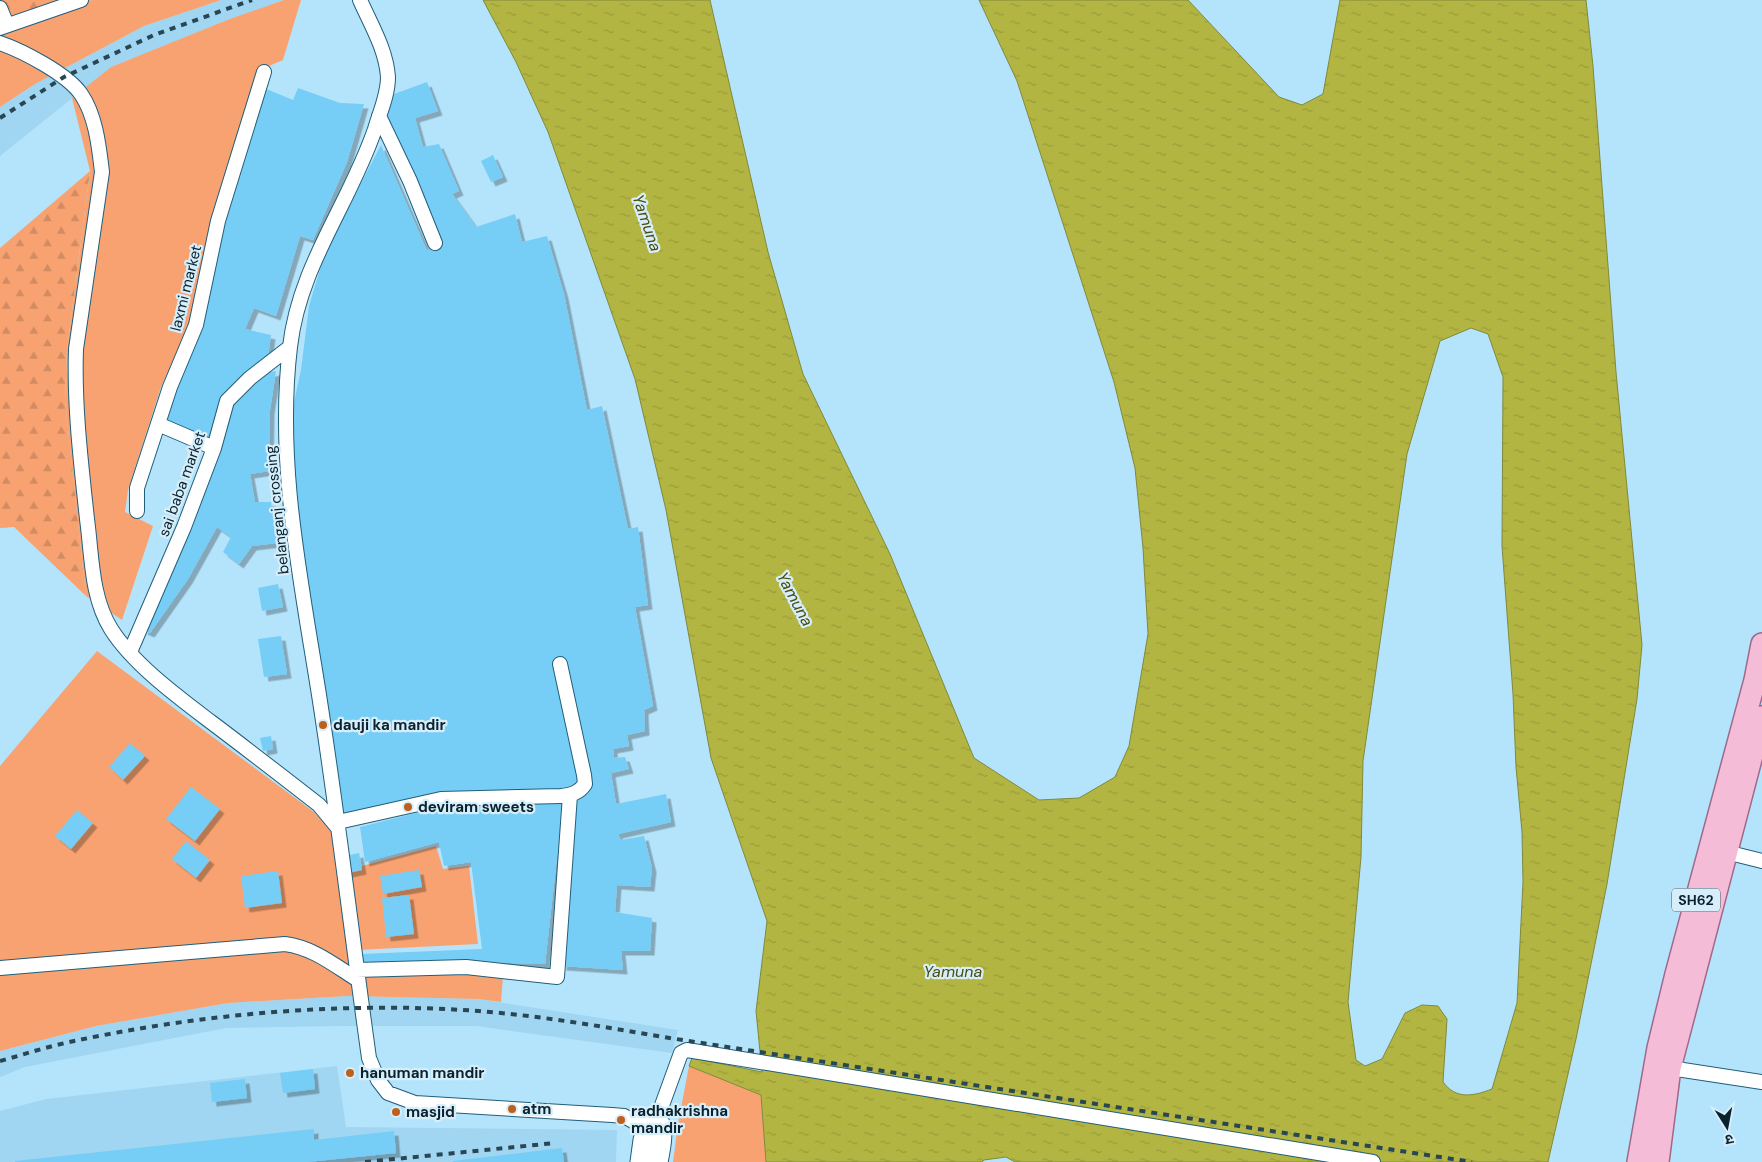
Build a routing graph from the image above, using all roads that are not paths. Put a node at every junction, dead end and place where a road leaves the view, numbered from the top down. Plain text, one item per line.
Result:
1 (81, 0) edge
2 (360, 0) edge
3 (62, 3) edge
4 (0, 8) edge
5 (4, 27) edge
6 (0, 42) edge
7 (264, 72) dead end
8 (379, 116) junction
9 (435, 243) dead end
10 (290, 347) junction
11 (158, 424) junction
12 (214, 448) junction
13 (137, 511) dead end
14 (1762, 644) edge
15 (130, 652) junction
16 (560, 664) dead end
17 (1762, 717) edge
18 (1758, 749) edge
19 (570, 795) junction
20 (338, 826) junction
21 (1726, 852) junction
22 (1762, 861) edge
23 (0, 968) edge
24 (357, 975) junction
25 (1670, 1068) junction
26 (1762, 1082) edge
27 (652, 1124) junction
28 (640, 1162) edge
29 (658, 1162) edge
30 (1373, 1162) edge
31 (1638, 1162) edge
32 (1658, 1162) edge

1 - 3 street
2 - 8 street, belanganj crossing
3 - 5 street
4 - 5 street
6 - 15 street
7 - 11 street, laxmi market
8 - 9 street
8 - 10 street, belanganj crossing
10 - 12 street, sai baba market
10 - 20 street, belanganj crossing
11 - 12 street
11 - 13 street, laxmi market
12 - 15 street, sai baba market
14 - 31 main road, SH62
15 - 20 street
16 - 19 street
17 - 18 main road, SH62
18 - 21 main road, SH62
19 - 20 street
19 - 24 street
20 - 24 street, belanganj crossing
21 - 22 street
21 - 25 main road, SH62
23 - 24 street
24 - 27 street, belanganj crossing
25 - 26 street
25 - 32 main road, SH62
27 - 28 main road
27 - 29 main road
27 - 30 street

